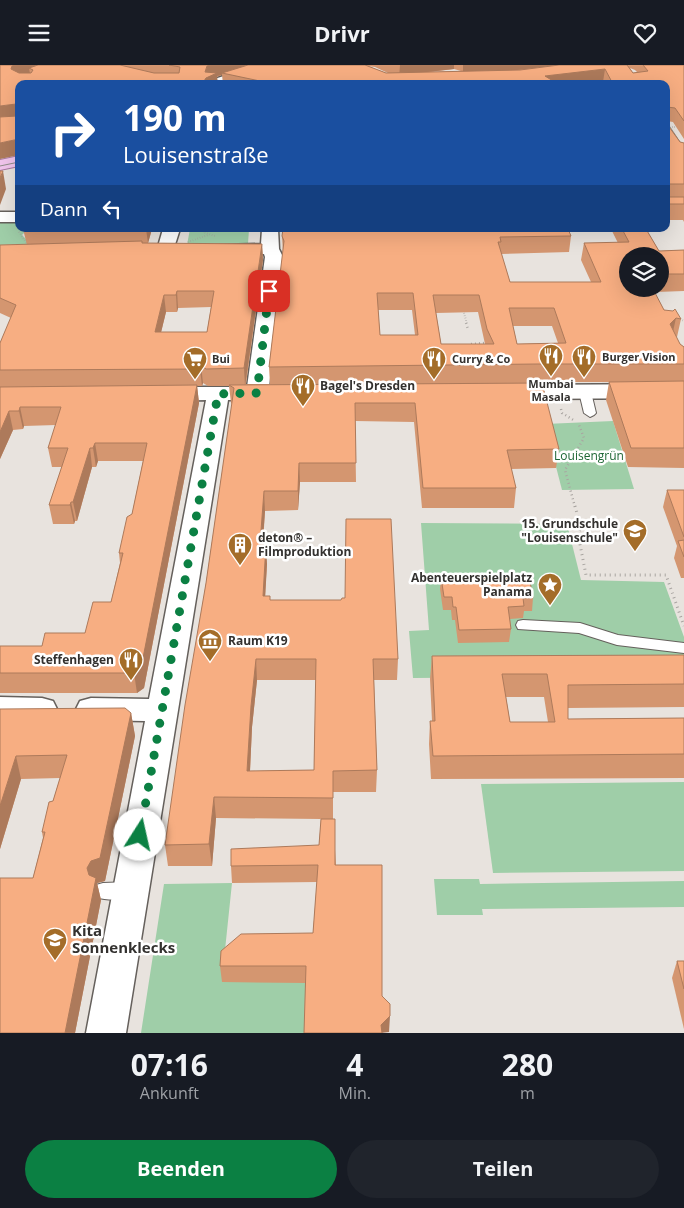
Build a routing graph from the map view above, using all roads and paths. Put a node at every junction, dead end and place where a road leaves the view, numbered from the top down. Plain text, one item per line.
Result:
1 (270, 65) edge
2 (225, 80) edge
3 (670, 127) edge
4 (681, 127) edge
5 (15, 162) edge
6 (0, 165) edge
7 (0, 217) edge
8 (15, 217) edge
9 (170, 232) edge
10 (270, 232) edge
11 (21, 238) dead end
12 (31, 248) edge
13 (212, 249) edge
14 (270, 249) junction
15 (148, 250) edge
16 (166, 250) junction
17 (184, 250) edge
18 (464, 313) edge
19 (669, 316) edge
20 (684, 321) edge
21 (468, 329) dead end
22 (485, 343) edge
23 (471, 344) edge
24 (684, 391) edge
25 (490, 392) edge
26 (556, 392) junction
27 (257, 393) junction
28 (283, 393) edge
29 (143, 395) edge
30 (217, 402) junction
31 (523, 625) dead end
32 (684, 627) edge
33 (684, 648) edge
34 (0, 709) edge
35 (163, 710) junction
36 (106, 1033) edge

1 - 2 street
3 - 4 path
5 - 6 main road
7 - 8 street
9 - 16 street
10 - 14 street
11 - 12 path
13 - 14 street
14 - 27 street
15 - 16 street
16 - 17 street
18 - 21 path
19 - 20 path
22 - 23 path
24 - 26 street
25 - 26 street
26 - 32 path
27 - 28 street
27 - 30 street
29 - 30 street
30 - 35 street
31 - 33 lane
34 - 35 street
35 - 36 street

